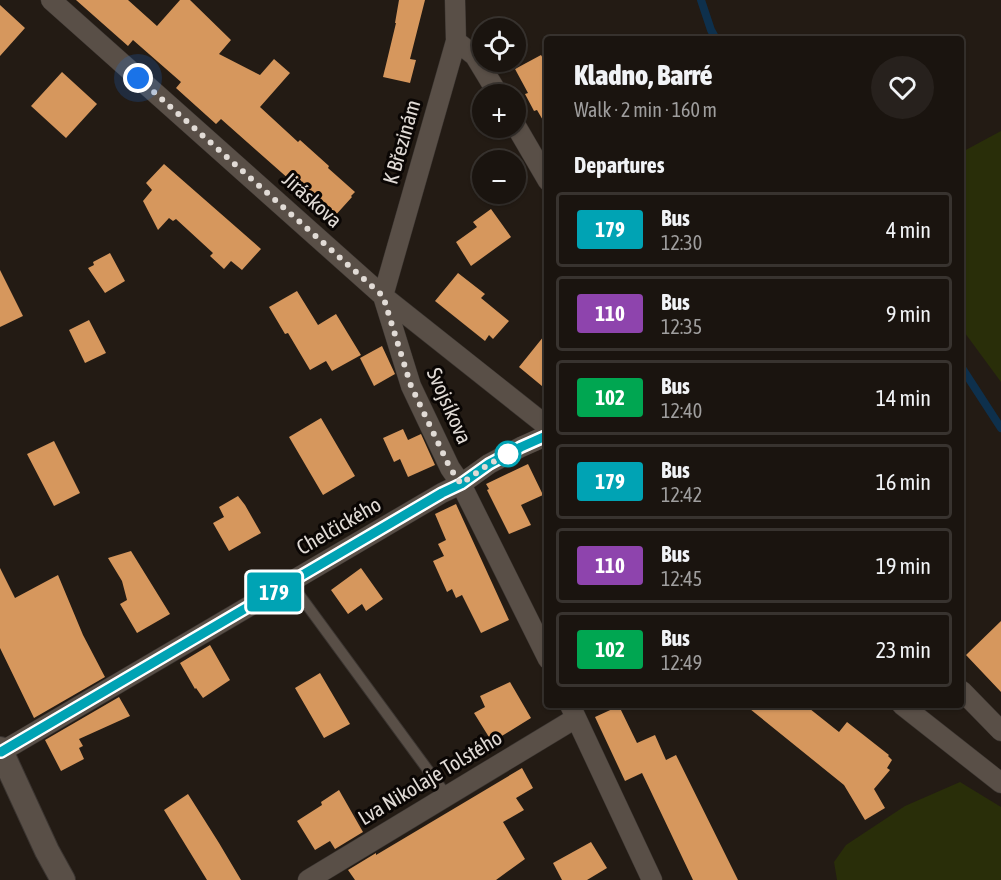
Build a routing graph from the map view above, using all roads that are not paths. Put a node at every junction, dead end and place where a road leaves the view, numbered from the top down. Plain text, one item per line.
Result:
1 (51, 0) edge
2 (455, 0) edge
3 (456, 41) junction
4 (492, 84) edge
5 (523, 138) edge
6 (544, 174) edge
7 (383, 296) junction
8 (544, 424) edge
9 (544, 437) edge
10 (461, 484) junction
11 (290, 582) junction
12 (544, 651) edge
13 (964, 693) edge
14 (906, 708) edge
15 (573, 711) edge
16 (1001, 731) edge
17 (1, 751) edge
18 (999, 777) edge
19 (447, 796) junction
20 (63, 880) edge
21 (308, 880) edge
22 (652, 880) edge

1 - 7 street, Jiráskova
2 - 3 street, K Březinám
3 - 4 street
3 - 7 street, K Březinám
5 - 6 street
7 - 8 street, Jiráskova
7 - 10 street, Svojsíkova
9 - 10 street, Chelčického
10 - 11 street, Chelčického
10 - 12 street, Svojsíkova
11 - 17 street, Chelčického
11 - 19 lane
13 - 16 street
14 - 18 street
15 - 19 street, Lva Nikolaje Tolstého
15 - 22 street
17 - 20 street
19 - 21 street, Lva Nikolaje Tolstého

